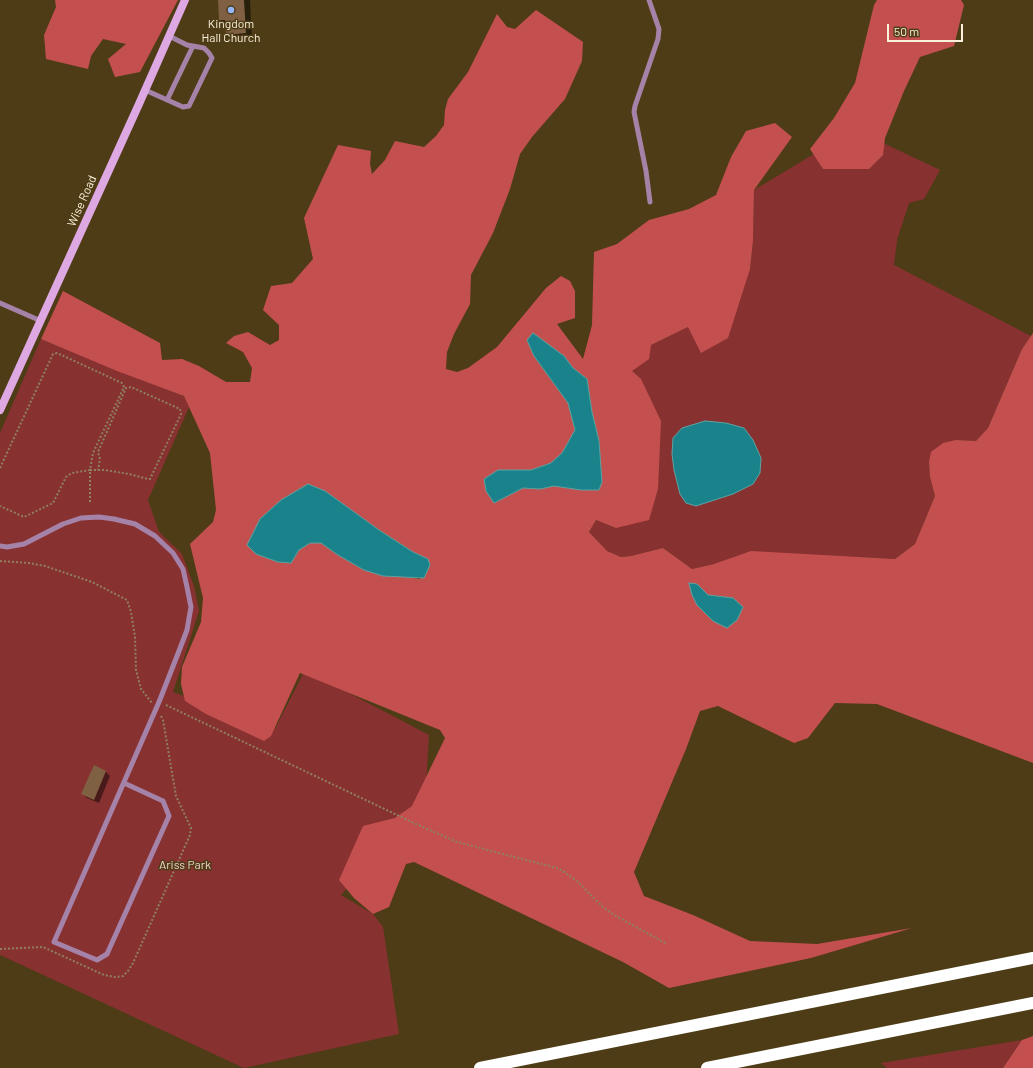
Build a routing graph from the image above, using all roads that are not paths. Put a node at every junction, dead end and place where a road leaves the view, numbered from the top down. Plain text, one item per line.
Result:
1 (185, 0) edge
2 (649, 0) edge
3 (169, 36) junction
4 (193, 46) junction
5 (145, 90) junction
6 (167, 100) junction
7 (650, 202) dead end
8 (0, 303) edge
9 (41, 321) junction
10 (0, 410) edge
11 (0, 546) edge
12 (124, 783) junction
13 (1033, 958) edge
14 (1033, 1003) edge
15 (480, 1068) edge
16 (707, 1068) edge

1 - 3 street, Wise Road
2 - 7 lane
3 - 4 lane
3 - 5 street, Wise Road
4 - 6 lane
4 - 6 lane
5 - 6 lane
5 - 9 street, Wise Road
8 - 9 lane
9 - 10 street, Wise Road
11 - 12 lane
12 - 12 lane
13 - 15 highway
14 - 16 highway

